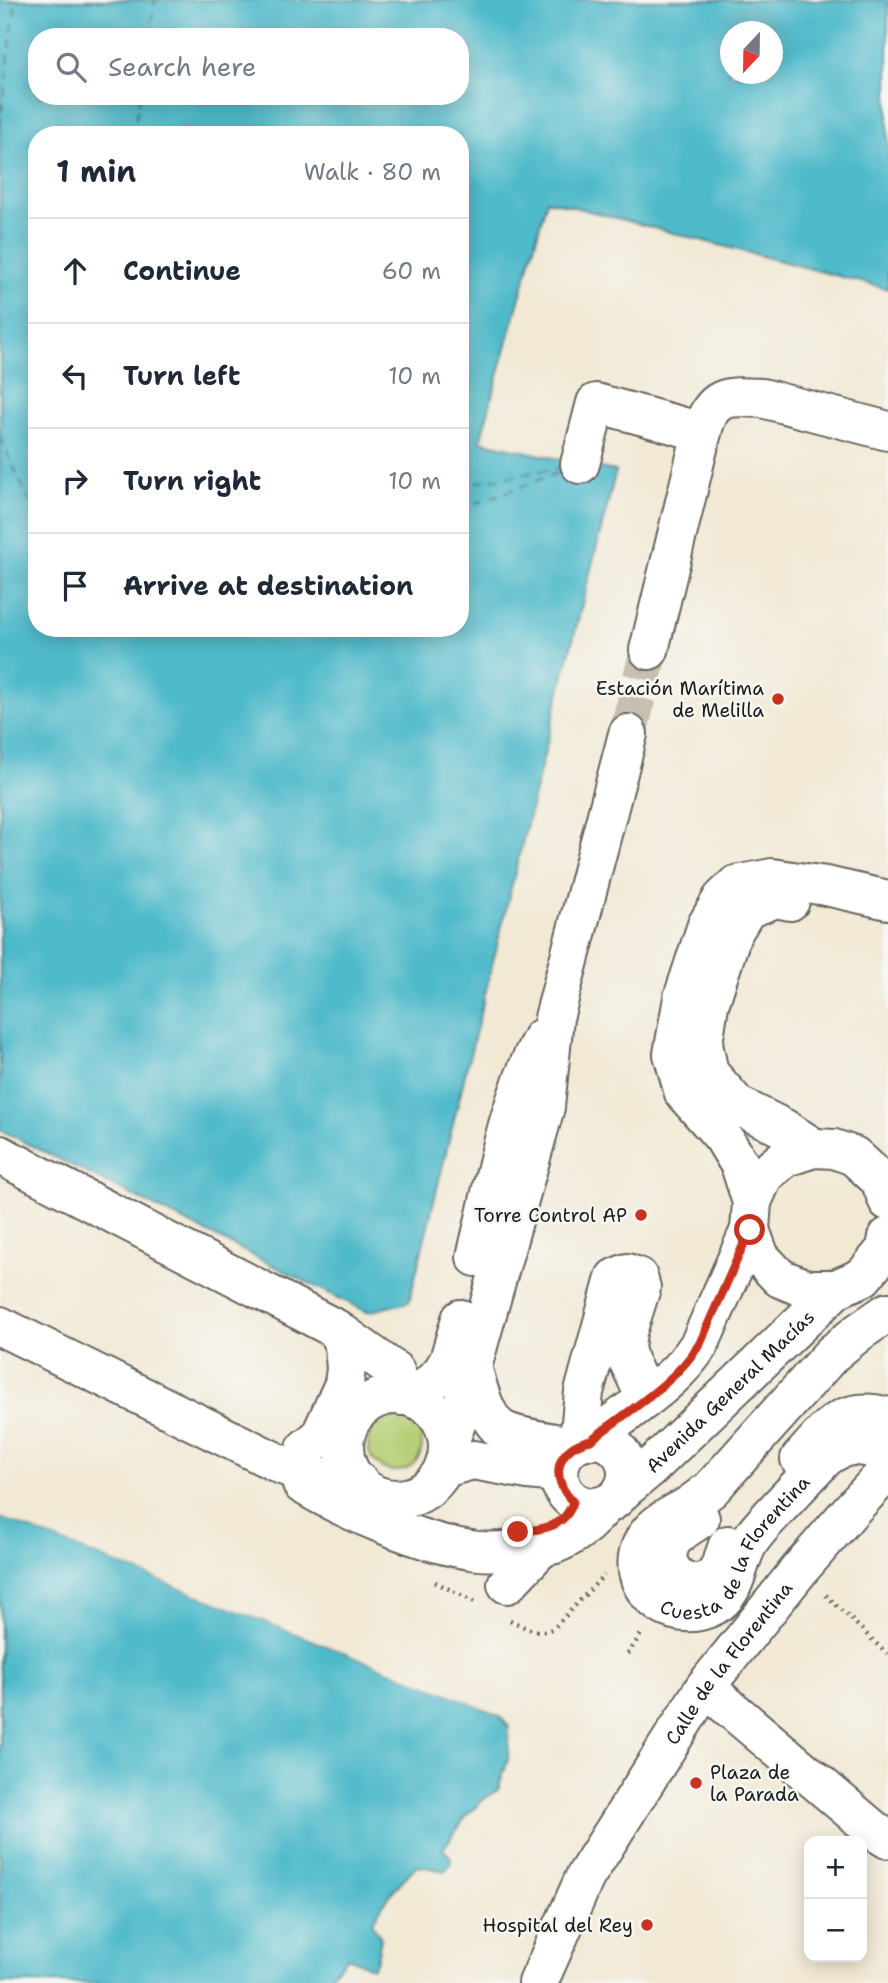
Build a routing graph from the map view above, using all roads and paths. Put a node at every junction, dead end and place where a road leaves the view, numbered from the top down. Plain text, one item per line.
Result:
1 (888, 431) edge
2 (702, 432) junction
3 (580, 464) dead end
4 (649, 650) tunnel mouth
5 (628, 734) tunnel mouth
6 (888, 900) edge
7 (888, 925) edge
8 (554, 1017) junction
9 (814, 1148) junction
10 (0, 1155) edge
11 (871, 1160) edge
12 (888, 1201) edge
13 (751, 1216) junction
14 (888, 1237) edge
15 (862, 1277) edge
16 (888, 1312) edge
17 (0, 1325) edge
18 (888, 1329) edge
19 (343, 1335) junction
20 (472, 1367) junction
21 (409, 1397) junction
22 (646, 1398) junction
23 (354, 1421) junction
24 (873, 1442) edge
25 (306, 1448) junction
26 (251, 1451) junction
27 (446, 1456) junction
28 (586, 1471) junction
29 (360, 1483) junction
30 (409, 1497) junction
31 (541, 1548) junction
32 (800, 1569) junction
33 (507, 1584) dead end
34 (888, 1655) edge
35 (705, 1687) junction
36 (888, 1839) edge
37 (538, 1983) edge

1 - 2 street
2 - 3 street
2 - 4 street
5 - 8 street
6 - 13 street
7 - 9 street
8 - 20 street
8 - 21 street
9 - 11 street
9 - 13 street
10 - 19 street
11 - 12 street
13 - 15 street
13 - 22 street
14 - 15 street, Avenida General Macías
15 - 28 street, Avenida General Macías
16 - 24 street, Cuesta de la Florentina
17 - 26 street
18 - 24 street
19 - 21 street
19 - 23 street
19 - 25 street
20 - 27 street
20 - 28 street
21 - 23 street
21 - 27 street
22 - 28 street
22 - 28 street
23 - 25 street
23 - 29 street
24 - 32 street, Calle de la Florentina
25 - 26 street
26 - 29 street
26 - 31 street
27 - 28 street
27 - 30 street
28 - 30 street
28 - 31 street
29 - 30 street
31 - 33 street
32 - 34 path
32 - 35 street, Calle de la Florentina
35 - 36 street
35 - 37 street, Calle de la Florentina

